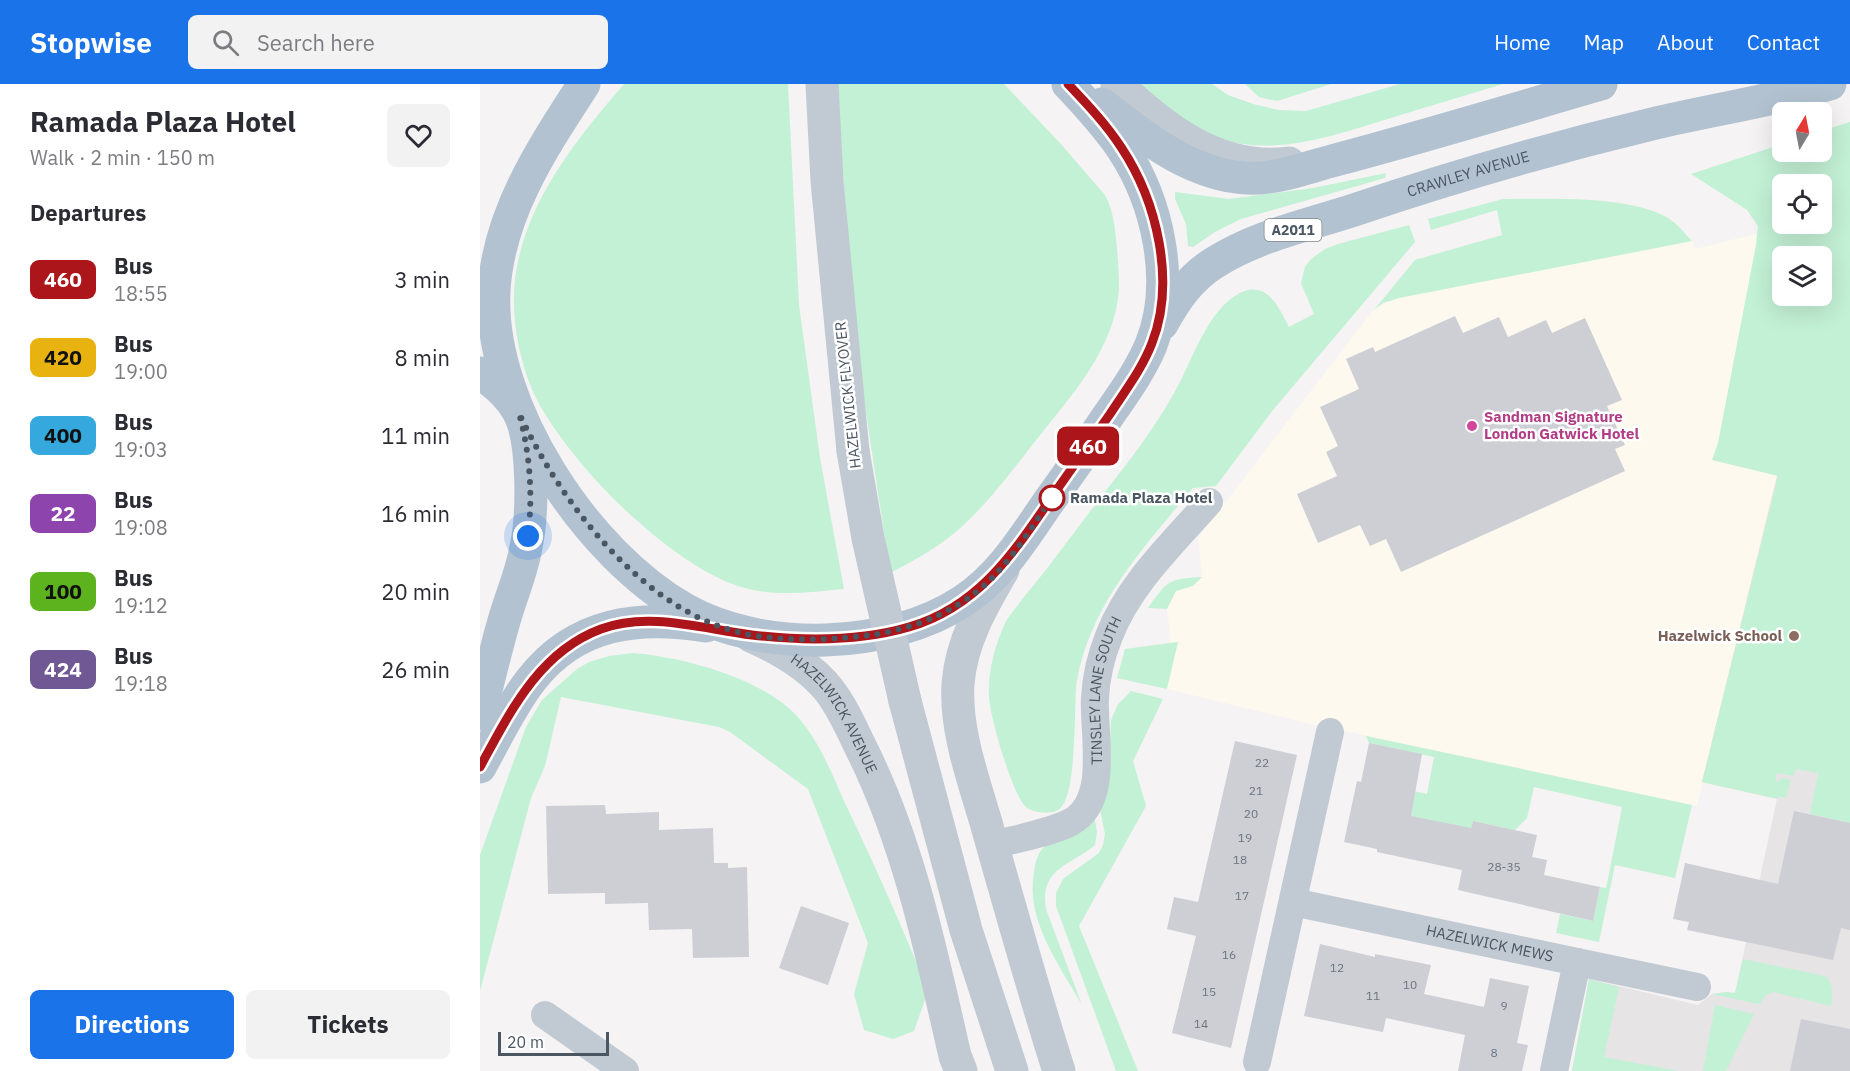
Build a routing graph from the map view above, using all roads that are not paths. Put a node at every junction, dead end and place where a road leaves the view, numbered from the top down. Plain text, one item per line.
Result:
1 (584, 84) edge
2 (822, 84) edge
3 (1068, 84) edge
4 (1076, 84) edge
5 (1117, 84) edge
6 (1601, 84) edge
7 (1830, 84) edge
8 (1374, 150) junction
9 (530, 172) junction
10 (480, 227) edge
11 (1152, 342) junction
12 (480, 373) edge
13 (519, 413) junction
14 (1209, 502) dead end
15 (1015, 551) junction
16 (741, 632) junction
17 (480, 714) edge
18 (1330, 732) dead end
19 (480, 767) edge
20 (992, 845) junction
21 (1293, 902) junction
22 (1577, 962) junction
23 (1697, 987) dead end
24 (544, 1015) dead end
25 (1257, 1062) dead end
26 (954, 1066) edge
27 (625, 1071) edge
28 (1012, 1071) edge
29 (1059, 1071) edge
30 (1554, 1071) edge

1 - 9 main road, HAZELWICK AVENUE / A2011
2 - 28 street, HAZELWICK FLYOVER, bridge
3 - 11 main road, HAZELWICK AVENUE / A2011
4 - 8 main road
5 - 8 street
6 - 8 main road
7 - 11 main road, CRAWLEY AVENUE / A2011
9 - 10 main road, A2011
9 - 13 main road, HAZELWICK AVENUE / A2011
11 - 15 main road, HAZELWICK AVENUE / A2011
12 - 13 main road, A2011
13 - 16 main road, HAZELWICK AVENUE / A2011
13 - 17 main road
14 - 20 street, TINSLEY LANE SOUTH
15 - 16 main road, HAZELWICK AVENUE / A2011
15 - 20 street, HAZELWICK AVENUE
16 - 19 main road
16 - 26 street, HAZELWICK AVENUE
18 - 21 street
20 - 29 street, HAZELWICK AVENUE
21 - 22 street, HAZELWICK MEWS
21 - 25 street
22 - 23 street, HAZELWICK MEWS
22 - 30 street
24 - 27 street

